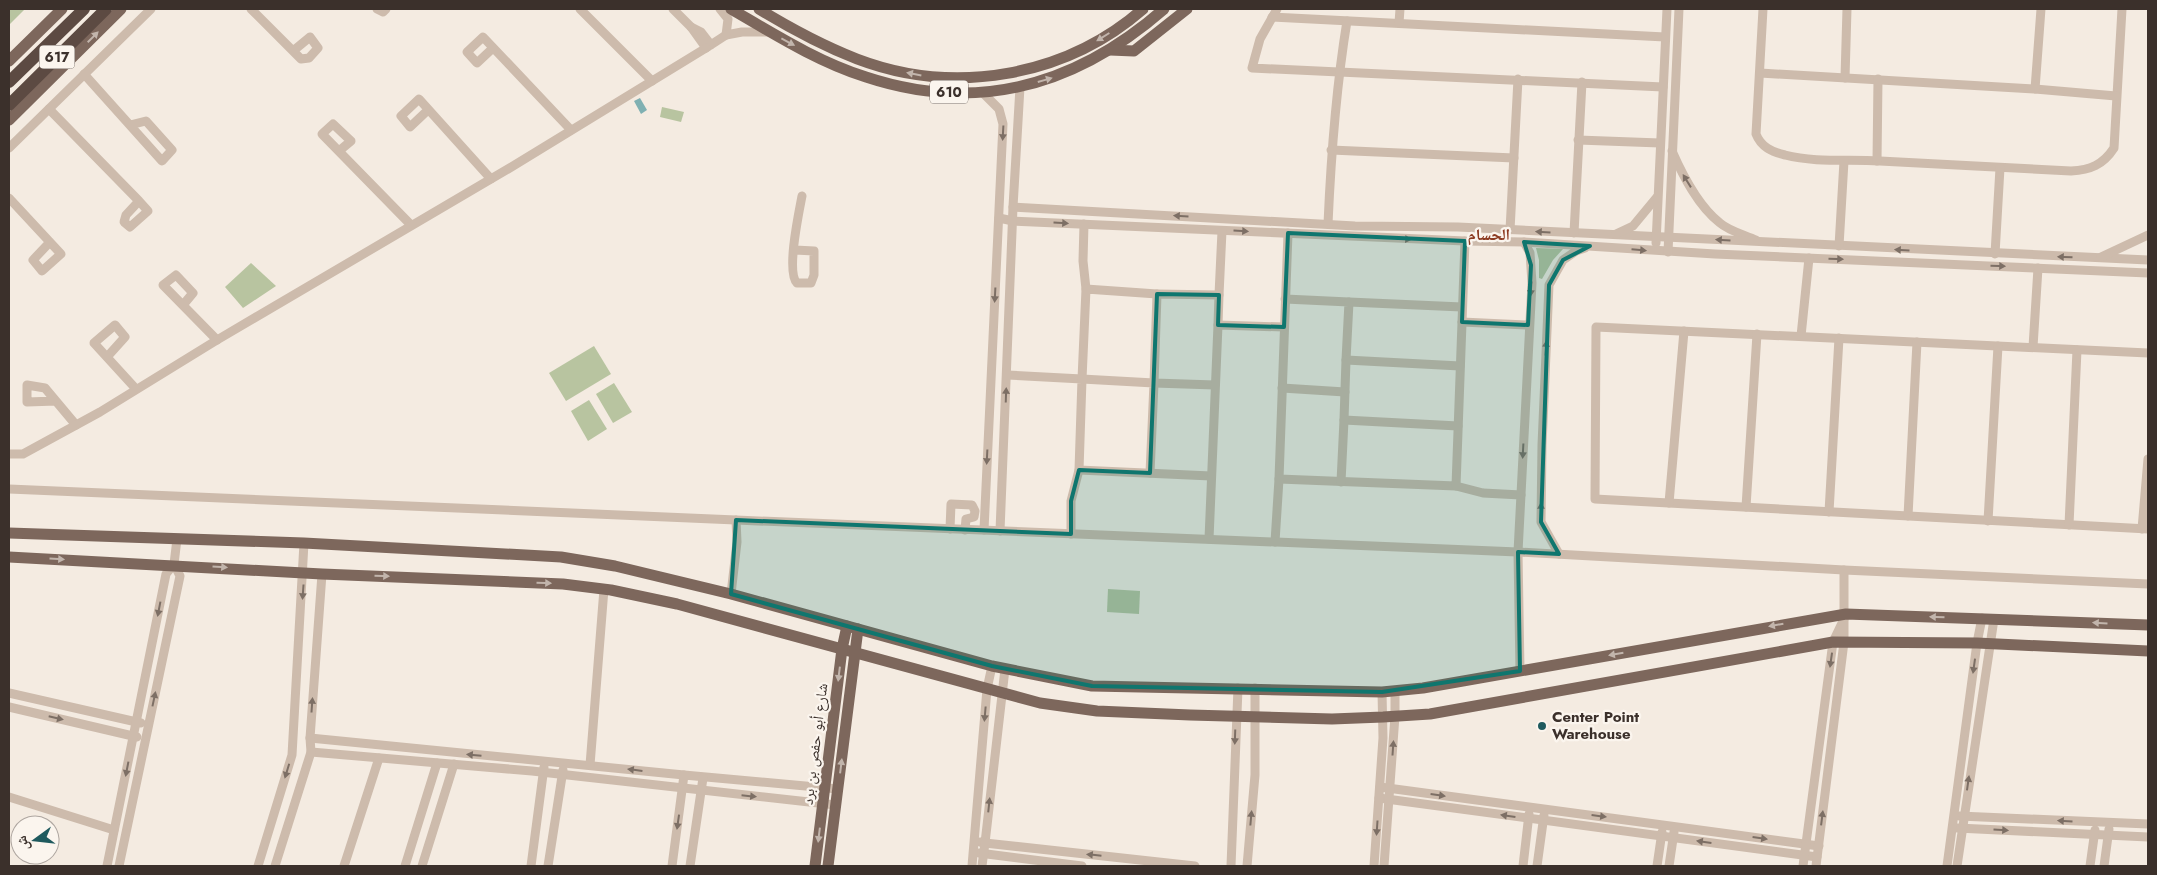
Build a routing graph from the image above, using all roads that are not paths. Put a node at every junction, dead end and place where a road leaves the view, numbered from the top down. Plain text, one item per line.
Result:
1 (62, 9) edge
2 (84, 9) edge
3 (106, 9) edge
4 (121, 9) edge
5 (151, 9) edge
6 (252, 9) edge
7 (377, 9) edge
8 (386, 9) edge
9 (580, 9) edge
10 (673, 9) edge
11 (720, 9) edge
12 (731, 9) edge
13 (759, 9) edge
14 (1143, 9) edge
15 (1164, 9) edge
16 (1186, 9) edge
17 (1400, 9) edge
18 (1667, 9) edge
19 (1679, 9) edge
20 (1763, 9) edge
21 (1847, 9) edge
22 (2042, 9) edge
23 (2122, 9) edge
24 (1274, 13) edge
25 (1347, 21) junction
26 (1399, 23) junction
27 (770, 32) junction
28 (726, 35) junction
29 (1665, 37) junction
30 (709, 46) junction
31 (493, 48) dead end
32 (1110, 50) junction
33 (293, 51) dead end
34 (73, 56) junction
35 (9, 61) edge
36 (1339, 70) junction
37 (1760, 72) junction
38 (84, 74) junction
39 (1845, 78) junction
40 (1518, 79) junction
41 (1878, 80) junction
42 (652, 81) junction
43 (9, 82) edge
44 (1582, 82) junction
45 (1020, 87) junction
46 (1663, 87) junction
47 (2034, 89) junction
48 (982, 92) junction
49 (2116, 96) junction
50 (9, 105) edge
51 (9, 109) edge
52 (49, 109) junction
53 (428, 110) dead end
54 (9, 120) edge
55 (130, 125) junction
56 (571, 130) junction
57 (1578, 140) junction
58 (1660, 143) junction
59 (9, 148) edge
60 (1671, 149) junction
61 (1331, 150) junction
62 (339, 151) dead end
63 (1514, 158) junction
64 (1844, 161) junction
65 (1877, 161) junction
66 (2000, 168) junction
67 (491, 179) junction
68 (802, 196) dead end
69 (1657, 196) junction
70 (9, 198) edge
71 (139, 201) dead end
72 (1012, 207) junction
73 (999, 218) junction
74 (1013, 221) junction
75 (1084, 224) junction
76 (1328, 224) junction
77 (411, 225) junction
78 (1222, 230) junction
79 (1510, 230) junction
80 (1574, 233) junction
81 (1288, 234) junction
82 (1615, 235) junction
83 (2148, 235) edge
84 (1668, 237) junction
85 (1657, 238) junction
86 (1465, 241) junction
87 (50, 242) dead end
88 (1524, 242) junction
89 (1762, 243) junction
90 (1590, 246) junction
91 (1839, 246) junction
92 (794, 250) dead end
93 (1655, 251) junction
94 (1668, 252) junction
95 (1995, 254) junction
96 (1809, 258) junction
97 (2098, 259) junction
98 (2148, 260) edge
99 (2038, 268) junction
100 (2148, 273) edge
101 (1086, 289) junction
102 (1158, 294) junction
103 (1219, 295) junction
104 (1285, 299) junction
105 (1349, 302) junction
106 (183, 305) dead end
107 (1462, 307) junction
108 (1462, 322) junction
109 (1218, 324) junction
110 (1528, 325) junction
111 (1284, 327) junction
112 (1684, 331) junction
113 (1757, 334) junction
114 (1801, 336) junction
115 (1840, 338) junction
116 (216, 340) junction
117 (1917, 342) junction
118 (1998, 346) junction
119 (2033, 347) junction
120 (2077, 350) junction
121 (2148, 353) edge
122 (107, 357) dead end
123 (1346, 360) junction
124 (1460, 366) junction
125 (1007, 376) junction
126 (1082, 379) junction
127 (1154, 383) junction
128 (1215, 385) junction
129 (1282, 388) junction
130 (136, 389) junction
131 (1345, 392) junction
132 (56, 401) dead end
133 (1344, 420) junction
134 (76, 425) junction
135 (1458, 426) junction
136 (9, 454) edge
137 (2148, 459) edge
138 (1079, 470) junction
139 (1150, 473) junction
140 (1211, 476) junction
141 (1279, 479) junction
142 (1341, 482) junction
143 (1456, 486) junction
144 (9, 489) edge
145 (1521, 495) junction
146 (1669, 503) junction
147 (1746, 507) junction
148 (1829, 512) junction
149 (985, 513) junction
150 (1001, 514) junction
151 (1908, 516) junction
152 (950, 519) junction
153 (966, 519) junction
154 (736, 520) junction
155 (1988, 520) junction
156 (2069, 525) junction
157 (950, 529) junction
158 (2145, 529) edge
159 (965, 530) junction
160 (984, 530) junction
161 (1000, 531) junction
162 (9, 533) edge
163 (1071, 534) junction
164 (177, 539) junction
165 (1208, 539) junction
166 (1275, 542) junction
167 (304, 543) junction
168 (1518, 552) junction
169 (1559, 554) junction
170 (9, 557) edge
171 (174, 564) junction
172 (1844, 570) junction
173 (304, 572) junction
174 (322, 574) junction
175 (2148, 584) edge
176 (604, 589) junction
177 (731, 594) junction
178 (1846, 614) junction
179 (1988, 618) junction
180 (2148, 625) edge
181 (853, 627) junction
182 (1839, 642) junction
183 (1977, 643) junction
184 (1990, 643) junction
185 (842, 649) junction
186 (2148, 651) edge
187 (855, 652) junction
188 (992, 666) junction
189 (1005, 669) junction
190 (1520, 671) junction
191 (987, 688) junction
192 (1238, 688) junction
193 (1255, 688) junction
194 (1394, 690) junction
195 (1002, 692) junction
196 (1382, 692) junction
197 (9, 693) edge
198 (9, 707) edge
199 (1236, 716) junction
200 (1255, 717) junction
201 (1389, 717) junction
202 (136, 722) junction
203 (149, 725) junction
204 (134, 736) junction
205 (310, 738) junction
206 (146, 739) junction
207 (311, 752) junction
208 (379, 758) junction
209 (544, 762) junction
210 (437, 763) junction
211 (564, 763) junction
212 (454, 764) junction
213 (590, 765) junction
214 (543, 772) junction
215 (562, 774) junction
216 (684, 775) junction
217 (703, 778) junction
218 (1380, 787) junction
219 (682, 788) junction
220 (825, 788) junction
221 (1390, 788) junction
222 (838, 789) junction
223 (701, 791) junction
224 (9, 797) edge
225 (1379, 798) junction
226 (1389, 799) junction
227 (823, 803) junction
228 (836, 805) junction
229 (1530, 807) junction
230 (1545, 809) junction
231 (1954, 816) junction
232 (1964, 816) junction
233 (1529, 818) junction
234 (1543, 820) junction
235 (2096, 822) junction
236 (2110, 822) junction
237 (2148, 824) edge
238 (1663, 825) junction
239 (1675, 826) junction
240 (1952, 828) junction
241 (1962, 829) junction
242 (114, 830) junction
243 (2094, 834) junction
244 (2108, 835) junction
245 (1662, 836) junction
246 (2148, 837) edge
247 (1673, 838) junction
248 (975, 840) junction
249 (985, 843) junction
250 (1806, 844) junction
251 (1819, 846) junction
252 (973, 853) junction
253 (984, 854) junction
254 (1804, 856) junction
255 (1817, 862) edge
256 (107, 866) edge
257 (119, 866) edge
258 (258, 866) edge
259 (275, 866) edge
260 (344, 866) edge
261 (405, 866) edge
262 (422, 866) edge
263 (531, 866) edge
264 (548, 866) edge
265 (672, 866) edge
266 (690, 866) edge
267 (815, 866) edge
268 (828, 866) edge
269 (972, 866) edge
270 (982, 866) edge
271 (1082, 866) edge
272 (1195, 866) edge
273 (1231, 866) edge
274 (1247, 866) edge
275 (1374, 866) edge
276 (1384, 866) edge
277 (1523, 866) edge
278 (1537, 866) edge
279 (1657, 866) edge
280 (1669, 866) edge
281 (1803, 866) edge
282 (1947, 866) edge
283 (1957, 866) edge
284 (2090, 866) edge
285 (2104, 866) edge

1 - 35 main road
2 - 43 highway, 617
3 - 50 highway, 617
34 -> 4 main road
5 - 38 street
6 - 33 street
7 - 8 street
9 - 42 street
10 - 30 street
11 - 28 street
12 - 27 main road, 610
14 -> 13 main road, 610
15 - 32 main road, 610
16 - 32 main road
17 - 26 street
18 - 29 street
19 - 60 street
20 - 37 street
21 - 39 street
22 - 47 street
23 - 49 street
24 - 25 street
24 - 36 street
25 - 26 street
25 - 36 street
26 - 29 street
27 - 28 street
27 -> 48 main road, 610
28 - 30 street
29 - 46 street
30 - 42 street
31 - 56 street
45 -> 32 main road, 610
34 - 51 main road
34 - 54 main road
36 - 40 street
36 - 61 street
37 - 39 street
37 - 64 street
38 - 52 street
38 - 55 street
39 - 41 street
40 - 44 street
40 - 63 street
41 - 47 street
41 - 65 street
42 - 56 street
44 - 46 street
44 - 57 street
45 - 48 main road, 610
45 - 72 street
46 - 58 street
47 - 49 street
48 -> 73 street
49 - 66 street
52 - 59 street
52 - 71 street
53 - 67 street
55 - 55 street
56 - 67 street
57 - 58 street
57 - 80 street
58 - 69 street
60 - 84 street
89 -> 60 street
61 - 63 street
61 - 76 street
62 - 77 street
63 - 79 street
64 - 65 street
64 - 91 street
65 - 66 street
66 - 95 street
67 - 77 street
68 - 92 street
69 - 82 street
69 - 85 street
70 - 87 street
72 - 74 street
76 -> 72 street
73 - 74 street
73 -> 149 street
74 -> 75 street
74 - 125 street
75 - 78 street
75 - 101 street
76 - 79 street
77 - 116 street
78 -> 81 street
78 - 103 street
80 -> 79 street
80 - 82 street
81 -> 86 street
81 - 104 street
82 - 85 street
83 - 97 street
84 - 85 street
89 -> 84 street
84 - 94 street
85 - 93 street
86 - 88 street
86 - 107 street
88 - 90 street
88 -> 110 street
89 - 91 street
90 -> 93 street
169 -> 90 street
95 -> 91 street
93 - 94 street
94 - 96 street
97 -> 95 street
96 -> 99 street
96 - 114 street
97 - 98 street
99 - 100 street
99 - 119 street
101 - 102 street
101 - 126 street
102 - 103 street
102 - 127 street
103 - 109 street
104 - 105 street
104 - 111 street
105 - 107 street
105 - 123 street
106 - 116 street
107 - 108 street
108 - 110 street
108 - 124 street
109 - 111 street
109 - 128 street
110 -> 145 street
111 - 129 street
112 - 113 street
112 - 146 street
112 - 146 street
113 - 114 street
113 - 147 street
114 - 115 street
115 - 117 street
115 - 148 street
116 - 130 street
117 - 118 street
117 - 151 street
118 - 119 street
118 - 155 street
119 - 120 street
120 - 121 street
120 - 156 street
122 - 130 street
123 - 124 street
123 - 131 street
124 - 135 street
125 - 126 street
150 -> 125 street
126 - 127 street
126 - 138 street
127 - 128 street
127 - 139 street
128 - 140 street
129 - 131 street
129 - 141 street
130 - 134 street
131 - 133 street
132 - 134 street
133 - 135 street
133 - 142 street
134 - 136 street
135 - 143 street
137 - 158 street
138 - 139 street
138 - 163 street
139 - 140 street
140 - 165 street
141 - 142 street
141 - 166 street
142 - 143 street
143 - 145 street
144 - 154 street
145 - 168 street
146 - 147 street
147 - 148 street
148 - 151 street
149 - 150 street
149 - 160 street
150 - 161 street
151 - 155 street
152 - 153 street
152 - 153 street
152 - 157 street
153 - 159 street
154 - 157 street
154 - 177 street
155 - 156 street
156 - 158 street
157 - 159 street
159 - 160 street
160 - 161 street
161 - 163 street
162 - 164 main road
163 - 165 street
164 - 167 main road
164 - 171 street
165 - 166 street
166 - 168 street
167 - 173 street
167 - 177 main road
168 - 169 street
168 - 190 street
169 - 172 street
170 -> 171 main road
171 -> 173 main road
171 -> 202 street
203 -> 171 street
172 - 175 street
172 - 178 street
173 - 174 main road
173 -> 258 street
174 -> 176 main road
205 -> 174 street
176 - 185 main road
176 - 213 street
177 - 181 main road
179 -> 178 main road
178 - 182 street
178 -> 190 main road
180 -> 179 main road
179 - 183 street
179 - 184 street
181 - 185 main road, شارع أبو حفص بن برد
181 - 187 main road, شارع أبو حفص بن برد
181 - 188 main road
182 - 183 main road
182 - 201 main road
182 -> 250 street
251 -> 182 street
183 - 184 main road
183 -> 231 street
184 - 186 main road
232 -> 184 street
185 - 187 main road
185 -> 220 main road, شارع أبو حفص بن برد
187 - 191 main road
222 -> 187 main road, شارع أبو حفص بن برد
188 - 189 main road
188 - 191 street
189 - 192 main road
189 - 195 street
190 - 194 main road
191 - 195 main road
191 -> 248 street
192 - 193 main road
192 - 199 street
193 - 196 main road
193 - 200 street
194 - 196 main road
194 - 201 street
195 - 199 main road
249 -> 195 street
196 - 201 street
197 - 202 street
198 -> 204 street
199 - 200 main road
199 -> 273 street
200 - 201 main road
274 -> 200 street
201 - 218 street
221 -> 201 street
202 - 203 street
202 - 204 street
203 - 206 street
204 - 206 street
204 -> 242 street
205 - 207 street
209 -> 205 street
206 - 257 street
207 - 208 street
207 - 259 street
208 - 210 street
208 - 260 street
209 - 211 street
209 - 214 street
210 - 212 street
210 - 261 street
211 - 213 street
211 - 215 street
212 - 214 street
212 - 262 street
216 -> 213 street
214 - 215 street
214 - 263 street
215 - 219 street
215 - 264 street
216 - 217 street
216 - 219 street
217 - 220 street
217 - 223 street
218 - 221 street
218 - 225 street
219 - 223 street
219 -> 265 street
220 - 222 street
220 - 227 main road, شارع أبو حفص بن برد
221 - 226 street
221 -> 229 street
222 - 228 main road, شارع أبو حفص بن برد
223 -> 227 street
223 - 266 street
224 - 242 street
225 - 226 street
225 -> 275 street
233 -> 226 street
226 - 276 street
227 - 228 street
227 -> 267 main road, شارع أبو حفص بن برد
228 - 268 main road, شارع أبو حفص بن برد
229 - 230 street
229 - 233 street
230 - 234 street
230 -> 238 street
231 - 232 street
231 - 240 street
235 -> 232 street
232 - 241 street
233 - 234 street
233 - 277 street
234 - 245 street
234 - 278 street
235 - 236 street
235 - 243 street
236 - 237 street
236 - 244 street
238 - 239 street
238 - 245 street
239 - 247 street
239 -> 250 street
240 - 241 street
240 - 282 street
241 -> 243 street
241 - 283 street
242 - 256 street
243 - 244 street
243 - 284 street
244 - 246 street
244 - 285 street
245 - 247 street
245 - 279 street
254 -> 247 street
247 - 280 street
248 - 249 street
248 - 252 street
249 - 253 street
272 -> 249 street
250 - 251 street
250 - 254 street
251 - 255 street
252 - 253 street
252 - 269 street
253 - 270 street
253 - 271 street
254 - 255 street
254 - 281 street

